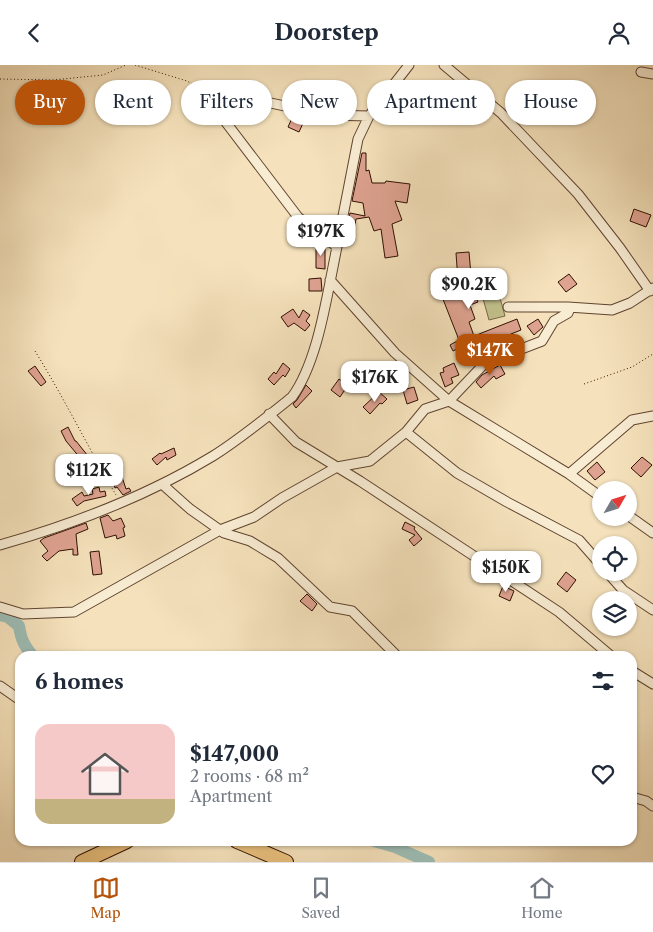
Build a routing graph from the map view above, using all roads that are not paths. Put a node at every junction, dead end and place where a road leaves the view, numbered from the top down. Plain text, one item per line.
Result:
1 (409, 65) edge
2 (444, 65) edge
3 (641, 72) dead end
4 (653, 74) edge
5 (397, 80) edge
6 (367, 117) edge
7 (367, 121) edge
8 (336, 247) junction
9 (330, 280) junction
10 (652, 289) edge
11 (508, 307) dead end
12 (570, 307) junction
13 (449, 401) junction
14 (269, 414) junction
15 (653, 416) edge
16 (406, 431) junction
17 (337, 467) junction
18 (569, 475) junction
19 (162, 483) junction
20 (592, 491) edge
21 (638, 522) edge
22 (220, 530) junction
23 (653, 533) edge
24 (0, 545) edge
25 (592, 555) edge
26 (616, 581) edge
27 (0, 607) edge
28 (653, 610) edge
29 (392, 651) edge
30 (605, 651) edge
31 (637, 674) edge
32 (653, 684) edge
33 (0, 686) edge
34 (15, 696) edge
35 (637, 799) edge
36 (653, 805) edge
37 (116, 846) edge
38 (249, 846) edge
39 (82, 862) edge
40 (286, 862) edge

1 - 5 street
2 - 10 street
3 - 4 street
6 - 8 street
7 - 8 street
8 - 9 street
9 - 13 street
9 - 14 street
10 - 12 street
11 - 12 street
12 - 13 street
13 - 16 street
13 - 18 street
14 - 17 street
14 - 19 street
15 - 18 street
16 - 17 street
16 - 25 street
17 - 22 street
17 - 30 street
18 - 20 street
19 - 22 street
19 - 24 street
21 - 23 street
22 - 27 street
22 - 29 street
26 - 28 street
31 - 32 street
33 - 34 street
35 - 36 street
37 - 39 highway
38 - 40 highway

